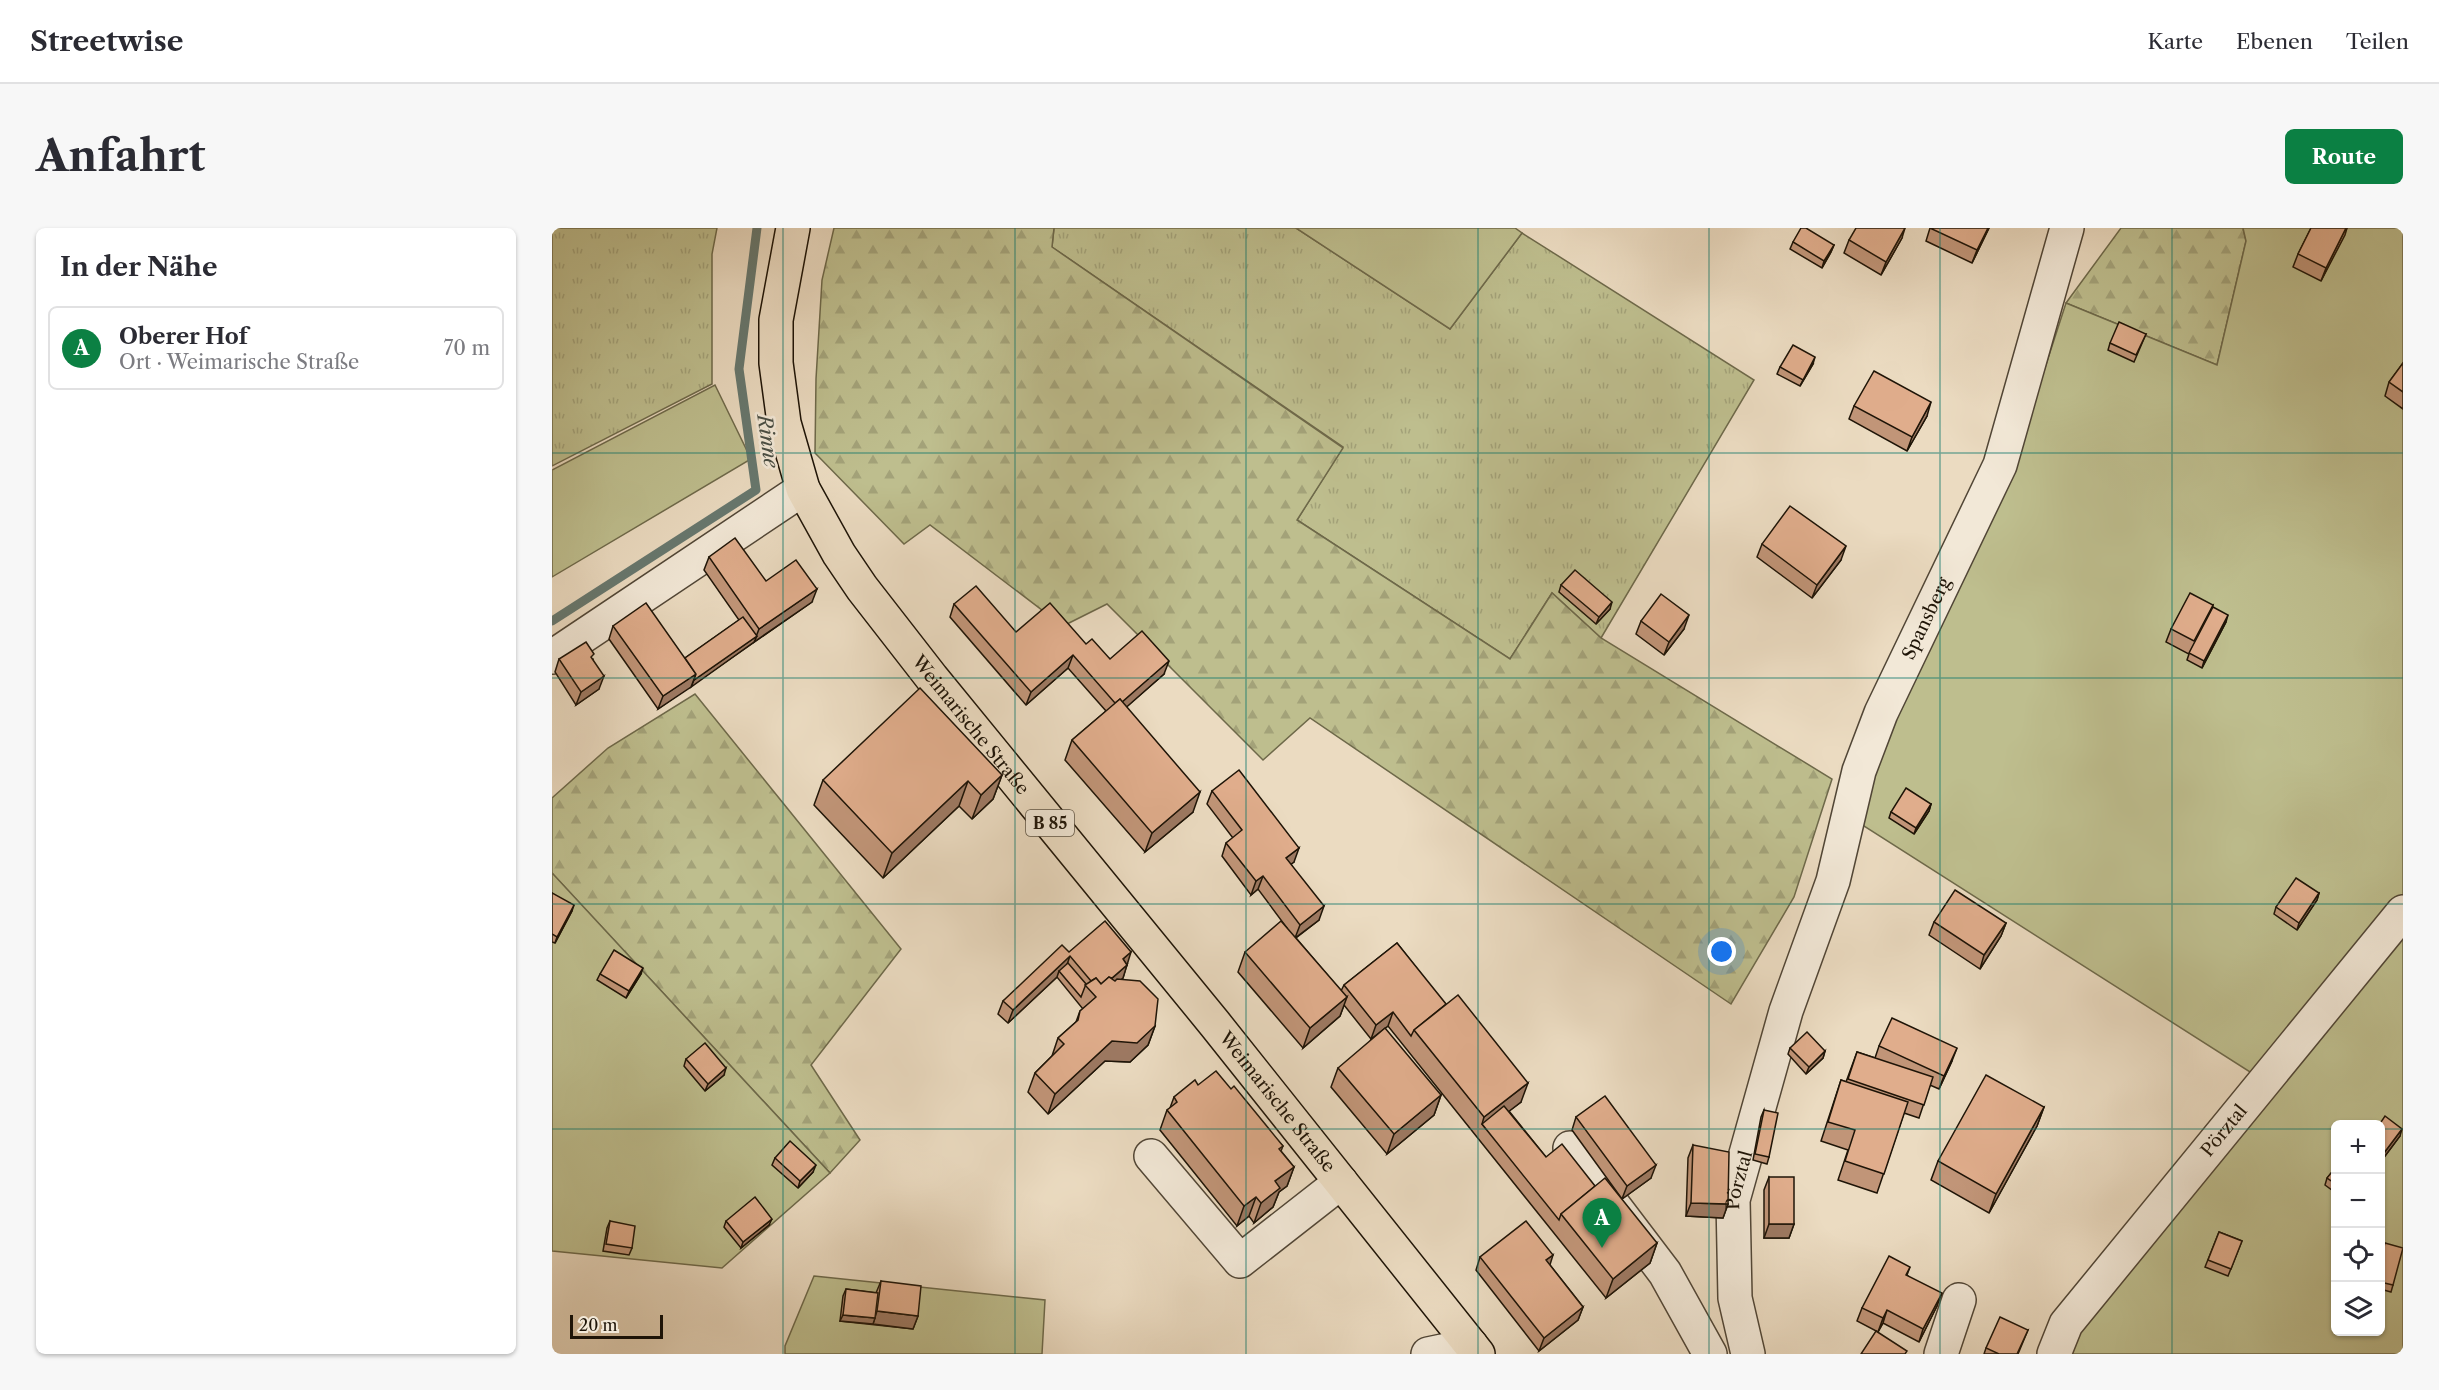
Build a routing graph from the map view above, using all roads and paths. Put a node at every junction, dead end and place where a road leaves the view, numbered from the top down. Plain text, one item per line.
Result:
1 (793, 228) edge
2 (2067, 228) edge
3 (803, 489) junction
4 (552, 657) edge
5 (2403, 912) edge
6 (1786, 1011) joint
7 (1570, 1148) dead end
8 (1151, 1156) dead end
9 (1341, 1182) junction
10 (1959, 1300) dead end
11 (1474, 1350) edge
12 (1428, 1354) edge
13 (1710, 1354) edge
14 (1748, 1354) edge
15 (1941, 1354) edge
16 (2054, 1354) edge

1 - 3 main road, Weimarische Straße / B 85
2 - 6 street, Spansberg
3 - 4 street
3 - 9 main road, Weimarische Straße / B 85
5 - 16 street, Pörztal
6 - 14 street, Pörztal
7 - 13 street
8 - 9 street
9 - 11 main road, Weimarische Straße / B 85
10 - 15 street
11 - 12 street

